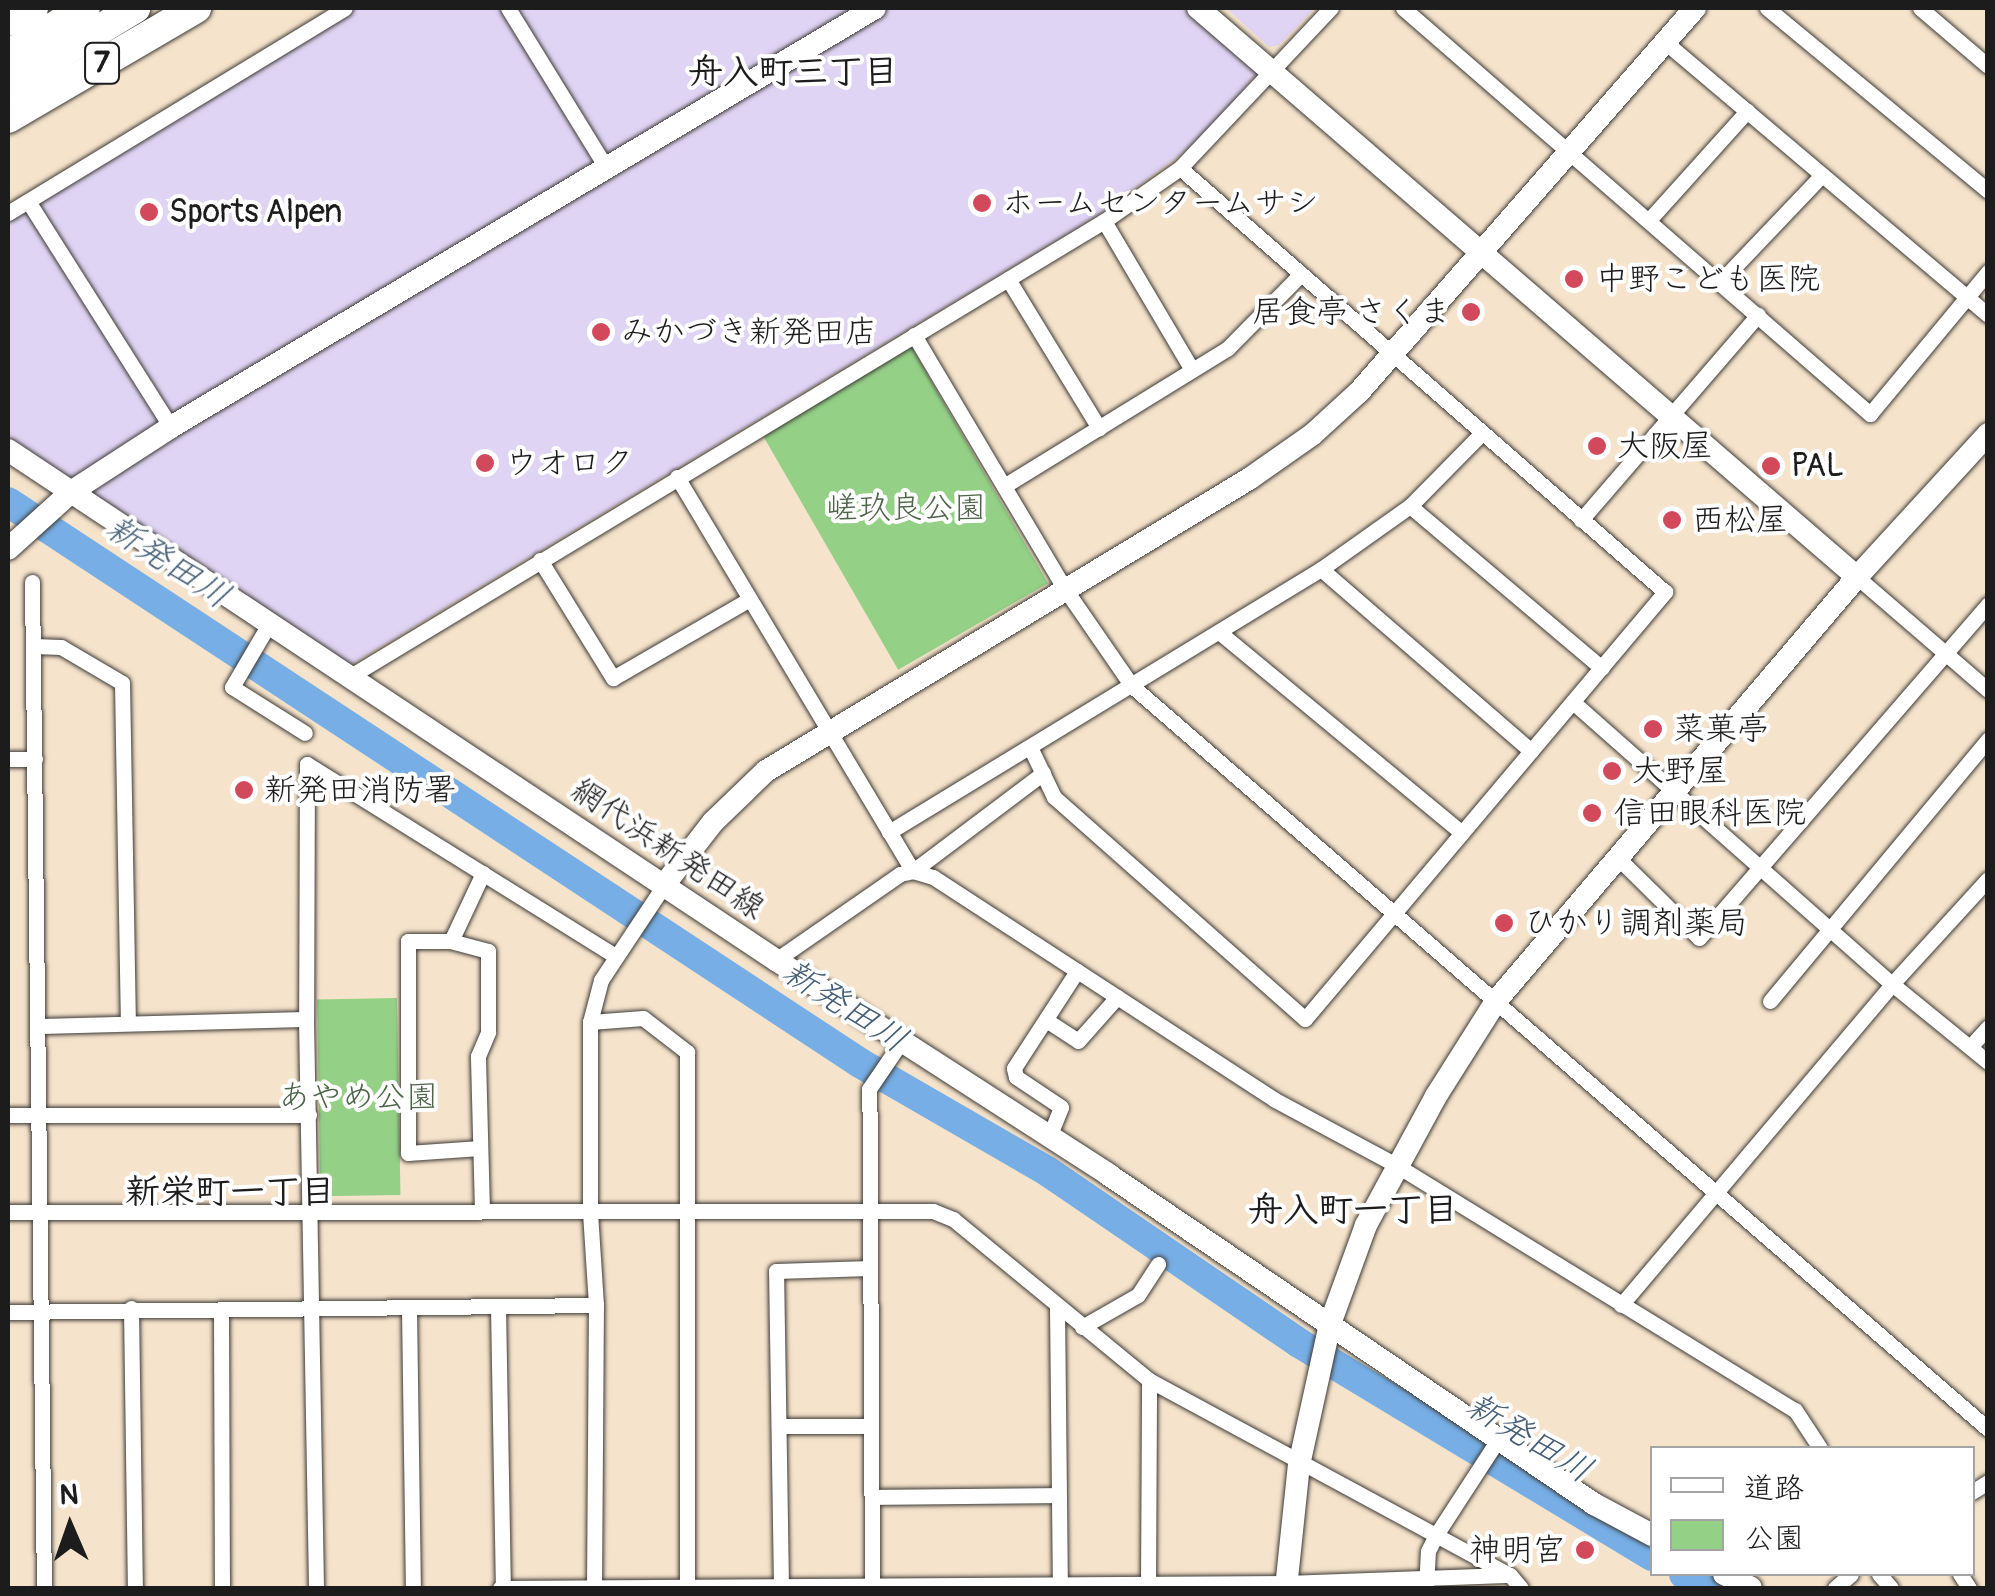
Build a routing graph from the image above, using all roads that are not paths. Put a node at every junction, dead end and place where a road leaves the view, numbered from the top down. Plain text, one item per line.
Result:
1 (33, 8) edge
2 (85, 8) edge
3 (135, 8) edge
4 (196, 8) edge
5 (345, 8) edge
6 (508, 8) edge
7 (875, 8) edge
8 (1198, 8) edge
9 (1331, 8) edge
10 (1404, 8) edge
11 (1695, 8) edge
12 (1767, 8) edge
13 (1920, 8) edge
14 (8, 22) edge
15 (1665, 42) junction
16 (8, 56) edge
17 (1988, 66) edge
18 (1269, 71) junction
19 (8, 85) edge
20 (1747, 112) junction
21 (8, 118) edge
22 (1570, 150) junction
23 (606, 167) junction
24 (1180, 168) junction
25 (1822, 175) junction
26 (1988, 192) edge
27 (28, 201) junction
28 (8, 214) edge
29 (1649, 220) junction
30 (1104, 221) junction
31 (1480, 255) junction
32 (1988, 272) edge
33 (1301, 274) junction
34 (1008, 279) junction
35 (1720, 282) junction
36 (1966, 297) junction
37 (1758, 315) junction
38 (1988, 315) edge
39 (914, 335) junction
40 (1392, 354) junction
41 (1192, 370) junction
42 (1668, 418) junction
43 (172, 427) junction
44 (1098, 428) junction
45 (1482, 434) junction
46 (1988, 434) edge
47 (8, 450) edge
48 (677, 476) junction
49 (1004, 486) junction
50 (71, 492) junction
51 (1410, 506) junction
52 (1581, 520) junction
53 (10, 546) edge
54 (540, 560) junction
55 (1321, 568) junction
56 (1857, 576) junction
57 (32, 582) dead end
58 (1065, 589) junction
59 (750, 599) junction
60 (1988, 604) edge
61 (269, 624) junction
62 (1219, 632) junction
63 (34, 646) junction
64 (1944, 652) junction
65 (1602, 668) junction
66 (349, 677) junction
67 (1132, 686) junction
68 (1988, 690) edge
69 (1573, 702) junction
70 (828, 730) junction
71 (305, 733) dead end
72 (1988, 739) edge
73 (1030, 747) junction
74 (1532, 751) junction
75 (8, 759) edge
76 (35, 759) junction
77 (1043, 773) junction
78 (1676, 793) junction
79 (888, 832) junction
80 (1462, 833) junction
81 (1619, 859) junction
82 (1758, 866) junction
83 (913, 871) junction
84 (482, 873) junction
85 (1988, 879) edge
86 (659, 892) junction
87 (1394, 915) junction
88 (1831, 930) junction
89 (451, 941) junction
90 (615, 956) junction
91 (776, 960) junction
92 (1077, 971) junction
93 (1892, 984) junction
94 (1118, 997) junction
95 (1496, 1001) junction
96 (1770, 1001) dead end
97 (306, 1019) junction
98 (1046, 1020) junction
99 (128, 1022) junction
100 (590, 1022) junction
101 (38, 1026) junction
102 (1988, 1027) edge
103 (1970, 1047) junction
104 (895, 1051) junction
105 (1988, 1062) edge
106 (309, 1115) junction
107 (8, 1116) edge
108 (40, 1116) junction
109 (1049, 1137) junction
110 (480, 1148) junction
111 (1396, 1165) junction
112 (1714, 1190) junction
113 (870, 1210) junction
114 (42, 1211) junction
115 (482, 1211) junction
116 (8, 1212) edge
117 (590, 1212) junction
118 (684, 1212) junction
119 (313, 1213) junction
120 (1158, 1264) dead end
121 (870, 1268) junction
122 (596, 1304) junction
123 (1620, 1305) junction
124 (498, 1306) junction
125 (1056, 1307) junction
126 (131, 1308) junction
127 (221, 1308) junction
128 (408, 1308) junction
129 (314, 1309) junction
130 (43, 1310) junction
131 (8, 1312) edge
132 (1082, 1327) junction
133 (1328, 1332) junction
134 (1148, 1380) junction
135 (779, 1426) junction
136 (871, 1426) junction
137 (1988, 1429) edge
138 (1496, 1442) junction
139 (1819, 1446) edge
140 (1298, 1464) junction
141 (1058, 1495) junction
142 (872, 1497) junction
143 (1650, 1534) edge
144 (1436, 1535) junction
145 (1728, 1576) edge
146 (1516, 1582) edge
147 (1426, 1584) edge
148 (1060, 1585) junction
149 (782, 1586) edge
150 (1148, 1586) edge
151 (1286, 1586) edge
152 (687, 1587) edge
153 (872, 1587) edge
154 (44, 1588) edge
155 (134, 1588) edge
156 (222, 1588) edge
157 (316, 1588) edge
158 (413, 1588) edge
159 (502, 1588) edge
160 (594, 1588) edge
161 (1751, 1588) edge

1 - 14 highway
2 - 16 highway, 7
3 - 19 highway, 7
4 - 21 highway, 7
5 - 27 street
6 - 23 street
7 - 23 street
8 - 18 street
9 - 18 street
10 - 22 street
11 - 15 street
12 - 26 street
13 - 17 street
15 - 20 street
15 - 22 street
18 - 24 street
18 - 31 street
20 - 25 street
20 - 29 street
22 - 29 street
22 - 31 street
23 - 43 street
24 - 30 street
24 - 33 street
25 - 35 street
25 - 36 street
27 - 28 street
27 - 43 street
29 - 35 street
30 - 34 street
30 - 41 street
31 - 40 street
31 - 42 street
32 - 36 street
33 - 40 street
33 - 41 street
34 - 39 street
34 - 44 street
35 - 37 street
36 - 37 street
36 - 38 street
37 - 42 street
39 - 48 street
39 - 49 street
40 - 45 street
40 - 58 street
41 - 44 street
42 - 52 street
42 - 56 street
43 - 50 street
44 - 49 street
45 - 51 street
45 - 52 street
46 - 56 street
47 - 50 street, 網代浜新発田線
48 - 54 street
48 - 59 street
49 - 58 street
50 - 53 street
50 - 61 street, 網代浜新発田線
51 - 55 street
51 - 65 street
52 - 65 street
54 - 59 street
54 - 66 street
55 - 62 street
55 - 74 street
56 - 64 street
56 - 78 street
57 - 63 street
58 - 67 street
58 - 70 street
59 - 70 street
60 - 64 street
61 - 66 street, 網代浜新発田線
61 - 71 street
62 - 67 street
62 - 80 street
63 - 76 street
63 - 99 street
64 - 68 street
64 - 82 street
65 - 69 street
66 - 86 street, 網代浜新発田線
67 - 73 street
67 - 87 street
69 - 74 street
69 - 78 street
70 - 79 street
70 - 86 street
72 - 88 street
73 - 77 street
73 - 79 street
74 - 80 street
75 - 76 street
76 - 101 street
77 - 83 street
77 - 87 street
78 - 81 street
78 - 82 street
79 - 83 street
80 - 87 street
81 - 82 street
81 - 95 street
82 - 88 street
83 - 91 street
83 - 92 street
84 - 89 street
84 - 90 street
84 - 97 street
85 - 93 street
86 - 90 street
86 - 91 street, 網代浜新発田線
87 - 95 street
88 - 93 street
88 - 96 street
89 - 110 street
89 - 110 street
90 - 100 street
91 - 104 street, 網代浜新発田線
92 - 94 street
92 - 98 street
93 - 103 street
93 - 112 street
94 - 98 street
94 - 111 street
95 - 111 street
95 - 112 street
97 - 99 street
97 - 106 street
98 - 109 street
99 - 101 street
100 - 117 street
100 - 118 street
101 - 108 street
102 - 103 street
103 - 105 street
104 - 109 street, 網代浜新発田線
104 - 113 street
106 - 108 street
106 - 119 street
107 - 108 street
108 - 114 street
109 - 133 street, 網代浜新発田線
110 - 115 street
111 - 123 street
111 - 133 street
112 - 123 street
112 - 137 street
113 - 118 street
113 - 121 street
113 - 125 street
114 - 116 street
114 - 119 street
114 - 130 street
115 - 117 street
115 - 119 street
117 - 118 street
117 - 122 street
118 - 152 street
119 - 129 street
120 - 132 street
121 - 135 street
121 - 136 street
122 - 124 street
122 - 160 street
123 - 139 street
124 - 128 street
124 - 159 street
125 - 132 street
125 - 141 street
126 - 127 street
126 - 130 street
126 - 155 street
127 - 129 street
127 - 156 street
128 - 129 street
128 - 158 street
129 - 157 street
130 - 131 street
130 - 154 street
132 - 134 street
133 - 138 street, 網代浜新発田線
133 - 140 street
134 - 140 street
134 - 150 street
135 - 136 street
135 - 149 street
136 - 142 street
138 - 143 street, 網代浜新発田線
138 - 144 street
140 - 144 street
140 - 151 street
141 - 142 street
141 - 148 street
142 - 153 street
144 - 146 street
144 - 147 street
145 - 161 street
146 - 147 street
147 - 151 street
148 - 150 street
148 - 153 street
149 - 152 street
149 - 153 street
150 - 151 street
152 - 160 street
159 - 160 street

